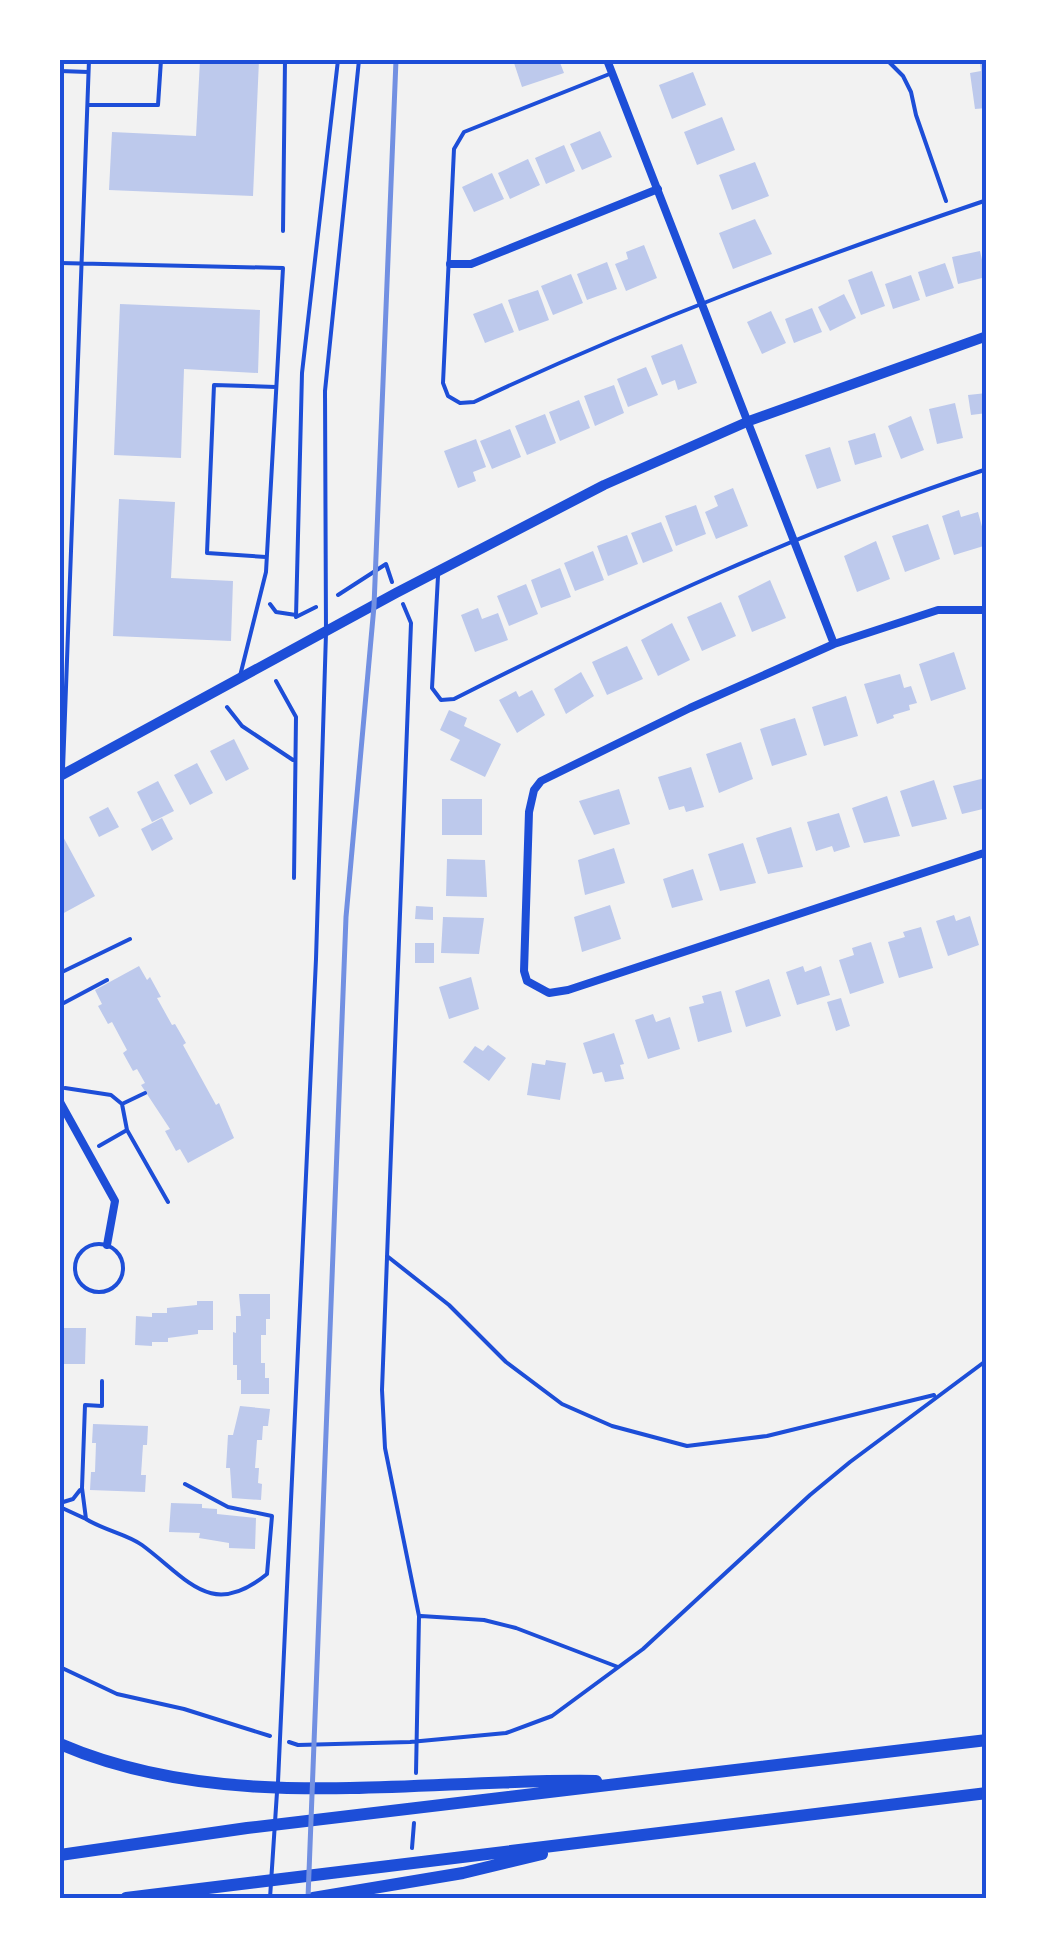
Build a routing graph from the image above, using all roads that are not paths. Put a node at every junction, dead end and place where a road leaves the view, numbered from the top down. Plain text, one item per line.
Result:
1 (89, 60) edge
2 (161, 60) edge
3 (285, 60) edge
4 (359, 60) edge
5 (607, 60) edge
6 (60, 72) edge
7 (88, 72) junction
8 (612, 73) junction
9 (87, 104) junction
10 (658, 190) junction
11 (987, 200) edge
12 (283, 231) dead end
13 (60, 263) edge
14 (81, 264) junction
15 (450, 264) junction
16 (703, 301) junction
17 (987, 336) edge
18 (276, 387) junction
19 (749, 421) junction
20 (987, 469) edge
21 (794, 539) junction
22 (267, 557) junction
23 (438, 572) junction
24 (987, 610) edge
25 (326, 633) junction
26 (834, 644) junction
27 (239, 680) junction
28 (61, 775) edge
29 (987, 852) edge
30 (130, 939) dead end
31 (60, 973) edge
32 (60, 1102) edge
33 (107, 1244) junction
34 (987, 1740) edge
35 (60, 1744) edge
36 (648, 1782) junction
37 (987, 1793) edge
38 (603, 1840) junction
39 (60, 1856) edge
40 (126, 1898) edge
41 (270, 1898) edge
42 (314, 1898) edge

1 - 7 lane
2 - 9 lane
3 - 12 lane
4 - 25 lane
5 - 8 street
6 - 7 lane
7 - 9 lane
8 - 10 street
8 - 15 lane
9 - 14 lane
10 - 15 street
10 - 16 street
11 - 16 lane
13 - 14 lane
14 - 18 lane
14 - 28 lane
15 - 16 lane
16 - 19 street
17 - 19 street
18 - 22 lane
18 - 22 lane
19 - 21 street
19 - 23 street
20 - 21 lane
21 - 23 lane
21 - 26 street
22 - 27 lane
23 - 25 street
24 - 26 street
25 - 27 street
25 - 41 lane
26 - 29 street
27 - 28 street
30 - 31 lane
32 - 33 street
33 - 33 lane
34 - 36 main road
35 - 36 main road
36 - 39 main road
37 - 38 main road
38 - 40 main road
38 - 42 main road

